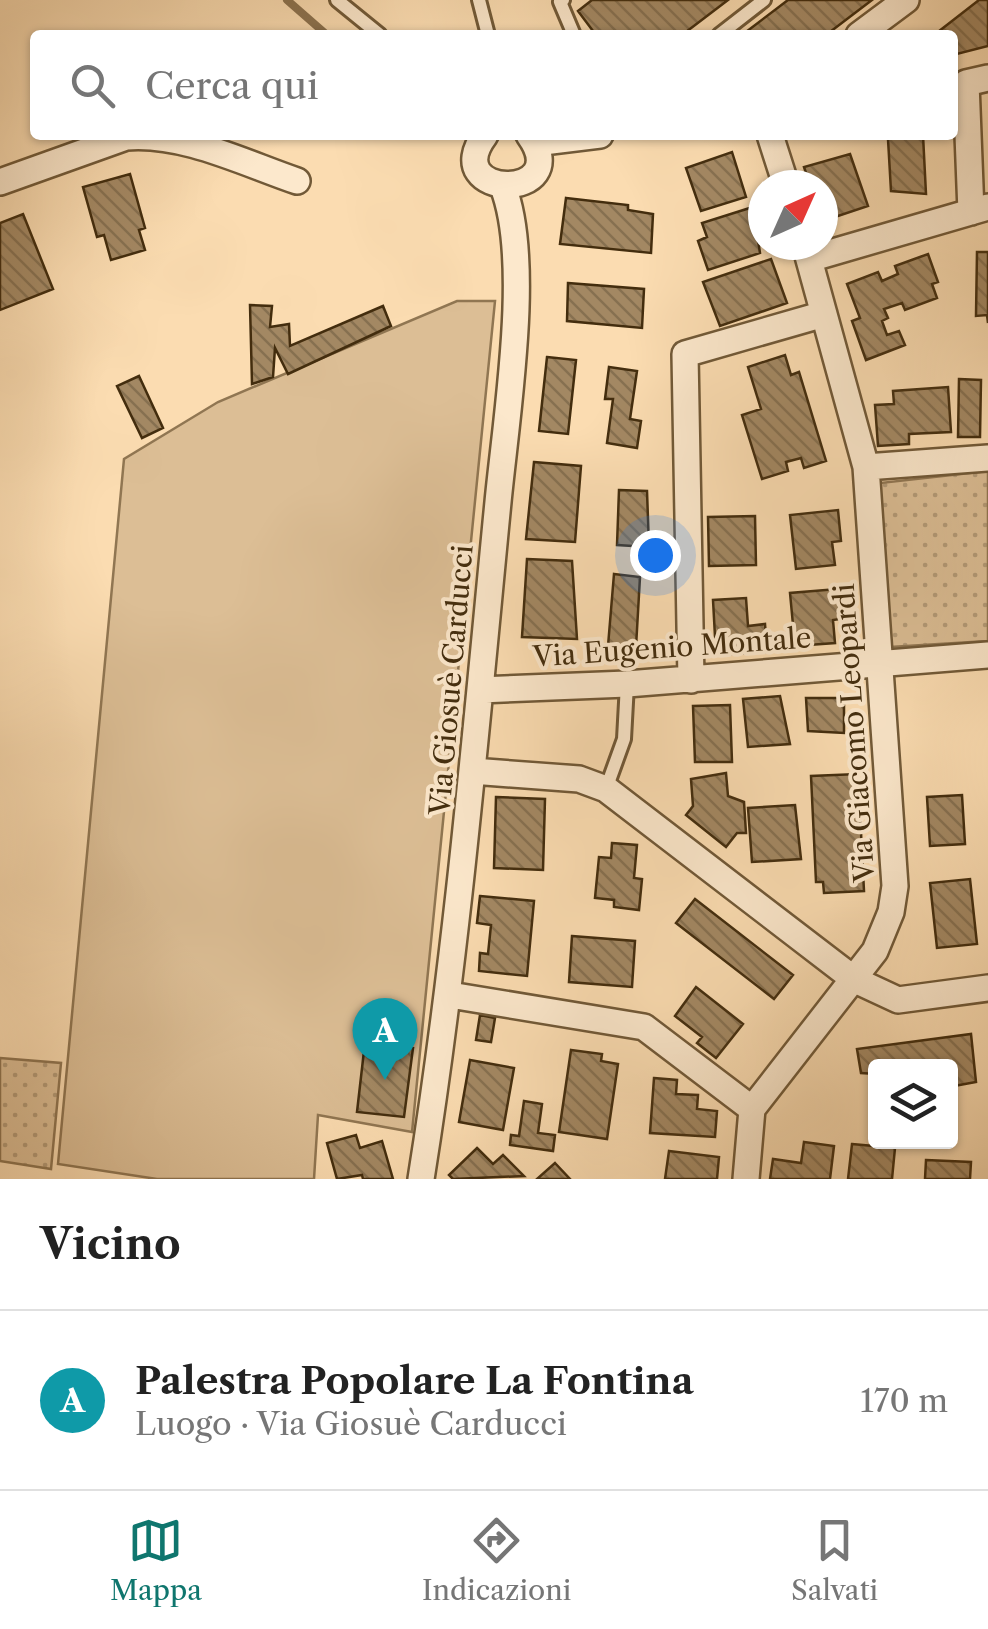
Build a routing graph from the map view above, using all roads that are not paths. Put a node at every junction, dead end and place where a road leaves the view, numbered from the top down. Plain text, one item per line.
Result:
1 (336, 0) edge
2 (480, 0) edge
3 (563, 0) edge
4 (764, 0) edge
5 (906, 0) edge
6 (374, 30) edge
7 (483, 30) edge
8 (572, 30) edge
9 (725, 30) edge
10 (866, 30) edge
11 (969, 82) edge
12 (118, 140) edge
13 (175, 140) edge
14 (483, 140) edge
15 (532, 140) edge
16 (772, 140) edge
17 (781, 170) edge
18 (298, 181) dead end
19 (0, 182) edge
20 (503, 187) junction
21 (979, 209) edge
22 (838, 244) edge
23 (809, 260) edge
24 (824, 314) junction
25 (988, 458) edge
26 (866, 468) junction
27 (988, 655) edge
28 (879, 662) junction
29 (691, 680) junction
30 (627, 684) junction
31 (480, 690) junction
32 (472, 771) junction
33 (606, 790) junction
34 (855, 980) junction
35 (988, 988) edge
36 (450, 995) junction
37 (752, 1110) junction
38 (422, 1179) edge
39 (746, 1179) edge

1 - 6 lane
2 - 7 lane
3 - 8 lane
4 - 9 lane
5 - 10 street
11 - 21 street
12 - 19 street
13 - 18 street
14 - 20 street, Via Giosuè Carducci
15 - 20 street
16 - 17 street
20 - 31 street, Via Giosuè Carducci
21 - 22 street
23 - 24 street, Via Giacomo Leopardi
24 - 26 street, Via Giacomo Leopardi
24 - 29 street
25 - 26 street
26 - 28 street, Via Giacomo Leopardi
27 - 28 street, Via Eugenio Montale
28 - 29 street, Via Eugenio Montale
28 - 34 street, Via Giacomo Leopardi
29 - 30 street, Via Eugenio Montale
30 - 31 street, Via Eugenio Montale
30 - 33 lane
31 - 32 street, Via Giosuè Carducci
32 - 33 street
32 - 36 street, Via Giosuè Carducci
33 - 34 street
34 - 35 street
34 - 37 street, Via Giacomo Leopardi
36 - 37 street
36 - 38 street, Via Giosuè Carducci
37 - 39 street

